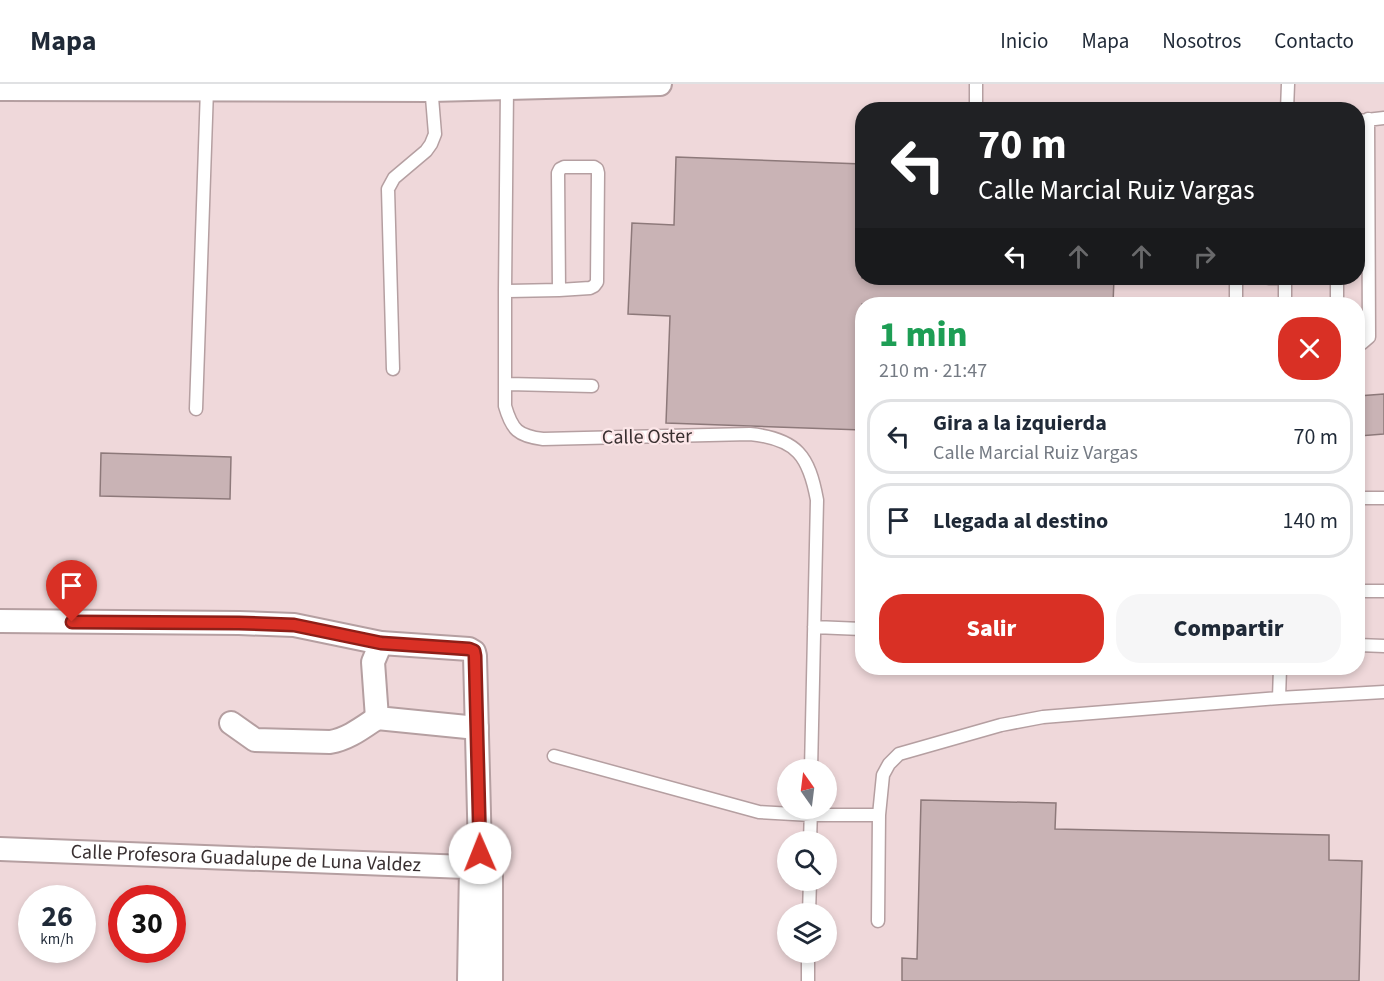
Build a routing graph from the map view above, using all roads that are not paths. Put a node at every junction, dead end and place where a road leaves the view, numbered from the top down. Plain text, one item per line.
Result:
1 (660, 84) edge
2 (976, 84) edge
3 (1288, 84) edge
4 (627, 85) edge
5 (431, 87) edge
6 (507, 88) junction
7 (0, 89) edge
8 (207, 89) junction
9 (976, 102) edge
10 (1287, 102) edge
11 (1384, 118) edge
12 (1365, 120) edge
13 (1365, 192) edge
14 (559, 290) junction
15 (505, 291) junction
16 (1365, 341) edge
17 (393, 369) dead end
18 (505, 384) junction
19 (592, 386) dead end
20 (196, 409) dead end
21 (1365, 498) edge
22 (1384, 498) edge
23 (1365, 591) edge
24 (1384, 591) edge
25 (0, 621) edge
26 (814, 627) junction
27 (855, 629) edge
28 (381, 643) junction
29 (1365, 645) edge
30 (1384, 646) edge
31 (1280, 675) edge
32 (1384, 692) edge
33 (1279, 698) junction
34 (377, 718) junction
35 (231, 723) dead end
36 (477, 728) junction
37 (554, 756) dead end
38 (812, 759) edge
39 (777, 812) edge
40 (837, 813) edge
41 (879, 815) junction
42 (0, 849) edge
43 (481, 863) junction
44 (878, 921) dead end
45 (808, 963) edge
46 (469, 981) edge
47 (491, 981) edge
48 (808, 981) edge

1 - 4 street
2 - 9 lane
3 - 10 lane
4 - 6 street
5 - 6 street
5 - 8 street
5 - 17 lane
6 - 15 lane, Calle Oster
7 - 8 street
8 - 20 lane
11 - 12 lane
13 - 16 lane
14 - 14 lane
14 - 15 lane
15 - 18 lane, Calle Oster
18 - 19 lane
18 - 26 lane, Calle Oster
21 - 22 lane
23 - 24 lane
25 - 28 street
26 - 27 lane
26 - 38 lane, Calle Oster
28 - 34 street
28 - 36 street
29 - 30 lane
31 - 33 lane
32 - 33 lane
33 - 41 lane
34 - 35 street
34 - 36 street
36 - 43 street
37 - 39 lane
40 - 41 lane
41 - 44 lane
42 - 43 street, Calle Profesora Guadalupe de Luna Valdez
43 - 46 street
43 - 47 street
45 - 48 lane

